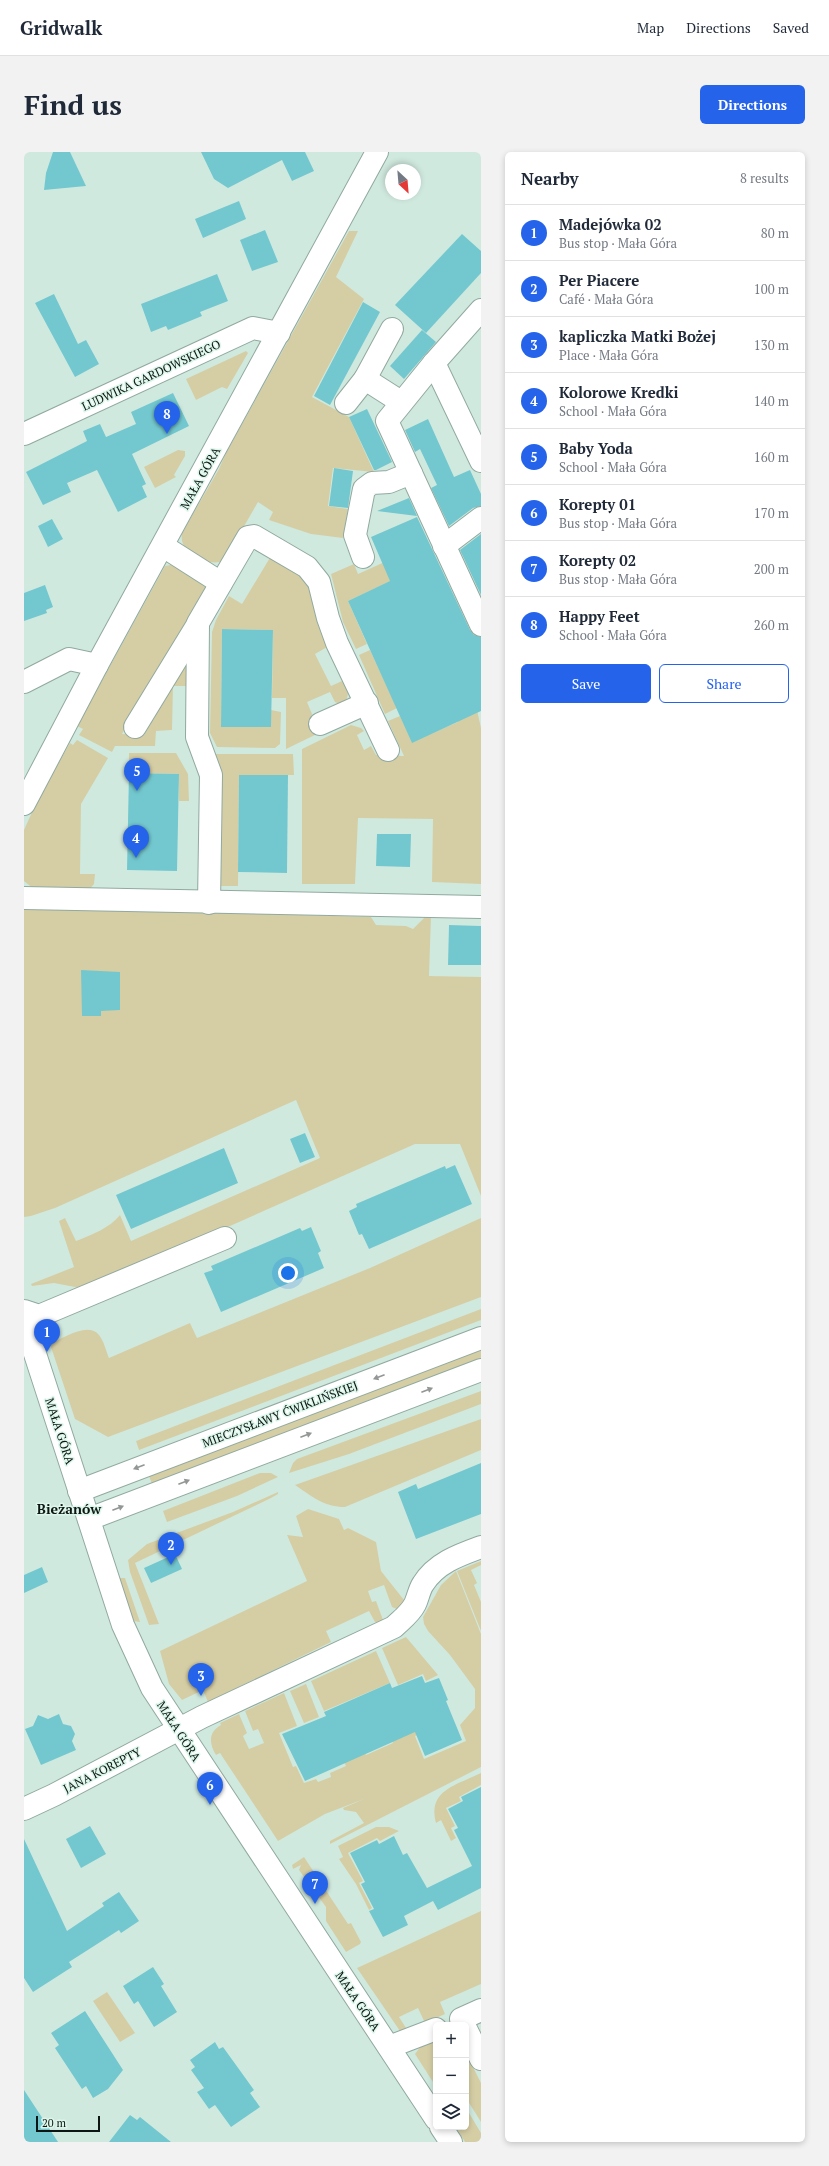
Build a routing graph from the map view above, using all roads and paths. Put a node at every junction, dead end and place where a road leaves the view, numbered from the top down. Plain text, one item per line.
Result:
1 (377, 152) edge
2 (481, 310) edge
3 (392, 329) dead end
4 (279, 333) junction
5 (434, 363) junction
6 (365, 379) junction
7 (401, 402) junction
8 (346, 403) dead end
9 (24, 434) edge
10 (481, 461) edge
11 (411, 472) junction
12 (481, 518) edge
13 (163, 546) junction
14 (444, 546) junction
15 (364, 557) dead end
16 (220, 584) junction
17 (198, 623) junction
18 (481, 624) edge
19 (96, 665) junction
20 (24, 682) edge
21 (367, 703) junction
22 (320, 724) dead end
23 (135, 727) dead end
24 (388, 750) dead end
25 (24, 804) edge
26 (24, 898) edge
27 (209, 903) junction
28 (481, 907) edge
29 (225, 1238) dead end
30 (24, 1311) edge
31 (24, 1320) edge
32 (481, 1338) edge
33 (481, 1370) edge
34 (79, 1490) junction
35 (89, 1519) junction
36 (473, 1550) edge
37 (179, 1731) junction
38 (24, 1808) edge
39 (481, 2010) edge
40 (462, 2022) edge
41 (433, 2030) edge
42 (469, 2040) edge
43 (389, 2047) junction
44 (481, 2059) edge
45 (433, 2114) edge
46 (443, 2130) edge
47 (451, 2142) edge

1 - 4 street, MAŁA GÓRA
2 - 5 street
3 - 6 street
4 - 9 street, LUDWIKA GARDOWSKIEGO
4 - 13 street, MAŁA GÓRA
5 - 7 street
5 - 10 street
6 - 7 street
6 - 8 street
7 - 11 street
11 - 14 street
11 - 15 street
12 - 14 street
13 - 16 street
13 - 19 street, MAŁA GÓRA
14 - 18 street
16 - 17 street
16 - 21 street
17 - 23 street
17 - 27 street
19 - 20 street
19 - 25 street, MAŁA GÓRA
21 - 22 street
21 - 24 street
26 - 27 street
27 - 28 street
29 - 30 street
31 - 34 street, MAŁA GÓRA
32 -> 34 street, MIECZYSŁAWY ĆWIKLIŃSKIEJ
35 -> 33 street
34 - 35 street, MAŁA GÓRA
35 - 37 street, MAŁA GÓRA
36 - 37 street, JANA KOREPTY
37 - 38 street, JANA KOREPTY
37 - 43 street, MAŁA GÓRA
39 - 40 street
41 - 43 street
42 - 44 street
43 - 45 street, MAŁA GÓRA
46 - 47 street

